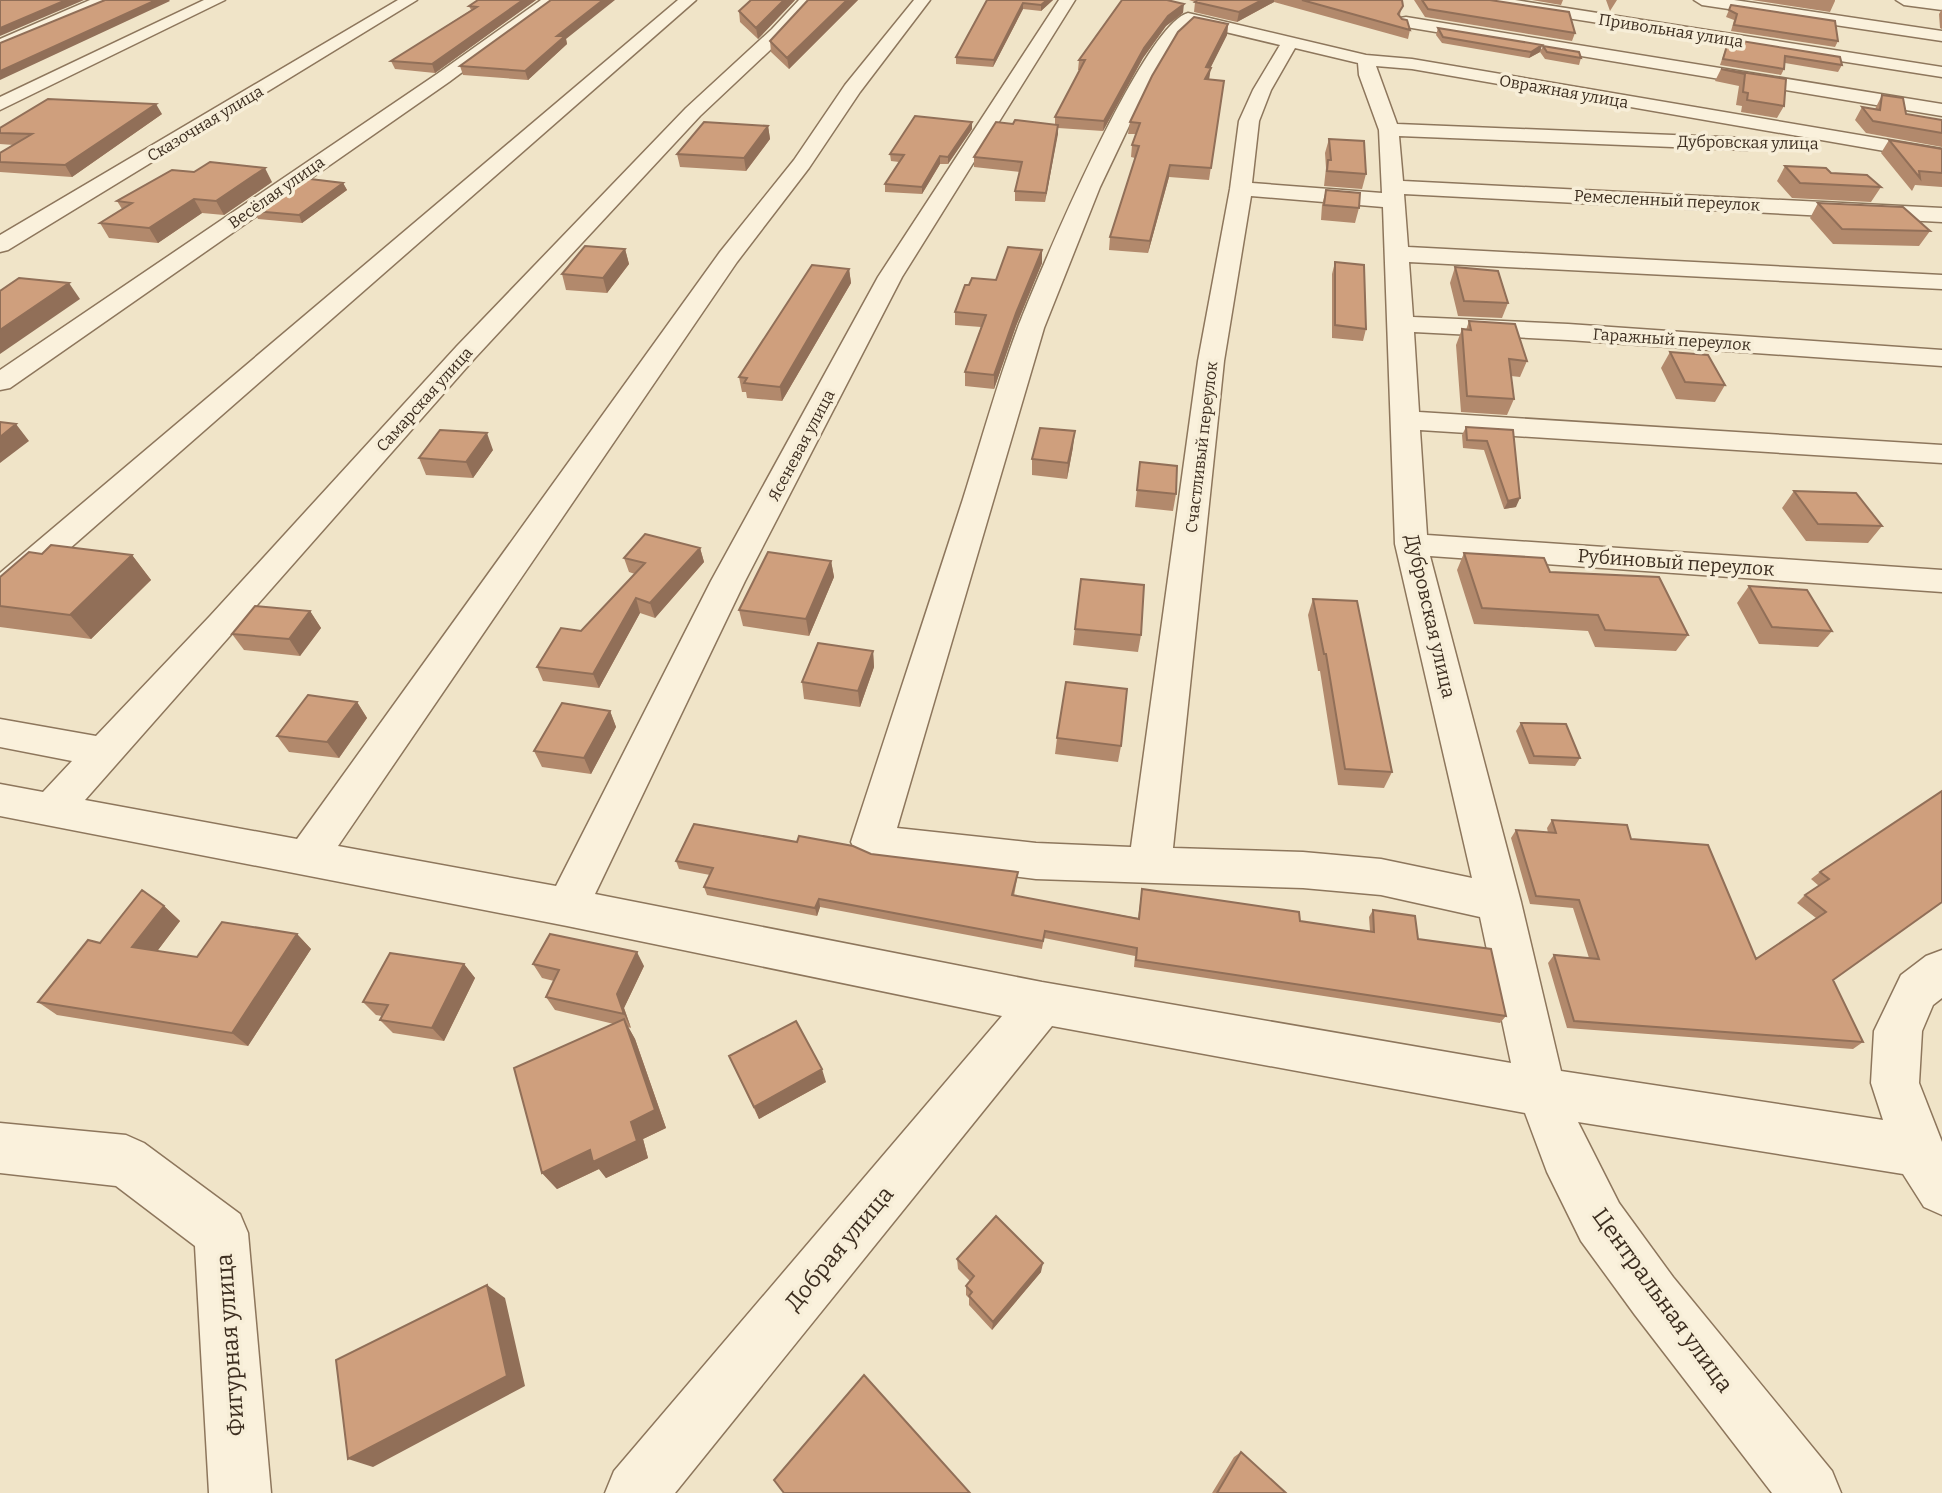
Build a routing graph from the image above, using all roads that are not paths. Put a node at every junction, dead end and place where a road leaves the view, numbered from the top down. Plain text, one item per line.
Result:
1 (103, 0) edge
2 (217, 0) edge
3 (409, 0) edge
4 (551, 0) edge
5 (688, 0) edge
6 (808, 0) edge
7 (922, 0) edge
8 (1068, 0) edge
9 (1484, 0) edge
10 (1702, 0) edge
11 (1904, 0) edge
12 (1942, 5) edge
13 (1188, 7) edge
14 (1422, 7) edge
15 (1406, 22) junction
16 (1942, 36) edge
17 (1291, 41) junction
18 (0, 45) edge
19 (1380, 46) junction
20 (1942, 72) edge
21 (0, 104) edge
22 (1942, 110) edge
23 (1389, 130) junction
24 (1856, 141) junction
25 (1942, 155) edge
26 (1241, 189) junction
27 (1392, 194) junction
28 (1942, 215) edge
29 (0, 245) edge
30 (1397, 254) junction
31 (1942, 282) edge
32 (1401, 324) junction
33 (1942, 358) edge
34 (0, 383) edge
35 (1406, 420) junction
36 (1942, 454) edge
37 (1411, 544) junction
38 (1942, 581) edge
39 (0, 590) edge
40 (0, 733) edge
41 (104, 752) junction
42 (0, 800) edge
43 (51, 810) junction
44 (307, 858) junction
45 (1150, 865) junction
46 (1499, 902) junction
47 (567, 907) junction
48 (1942, 970) edge
49 (1042, 1003) junction
50 (1542, 1092) junction
51 (0, 1148) edge
52 (1930, 1170) edge
53 (240, 1493) edge
54 (636, 1493) edge
55 (1810, 1493) edge

1 - 18 street
2 - 21 street
3 - 29 street, Сказочная улица
4 - 34 street, Весёлая улица
5 - 39 street
6 - 41 street, Самарская улица
7 - 44 street
8 - 47 street, Ясеневая улица
9 - 20 street, Привольная улица
10 - 16 street
11 - 12 street
13 - 17 street, Овражная улица
13 - 45 street
14 - 15 street
15 - 19 street
15 - 22 street
17 - 19 street, Овражная улица
17 - 26 street, Счастливый переулок
19 - 23 street, Дубровская улица
19 - 24 street, Овражная улица
23 - 24 street, Дубровская улица
23 - 27 street, Дубровская улица
24 - 25 street, Овражная улица
26 - 27 street, Ремесленный переулок
26 - 45 street, Счастливый переулок
27 - 28 street, Ремесленный переулок
27 - 30 street, Дубровская улица
30 - 31 street
30 - 32 street, Дубровская улица
32 - 33 street, Гаражный переулок
32 - 35 street, Дубровская улица
35 - 36 street
35 - 37 street, Дубровская улица
37 - 38 street, Рубиновый переулок
37 - 46 street, Дубровская улица
40 - 41 street
41 - 43 street, Самарская улица
42 - 43 street
43 - 44 street
44 - 47 street
45 - 46 street
46 - 50 street, Дубровская улица
47 - 49 street
48 - 52 street
49 - 50 street
49 - 54 street, Добрая улица
50 - 52 street
50 - 55 street, Центральная улица
51 - 53 street, Фигурная улица

